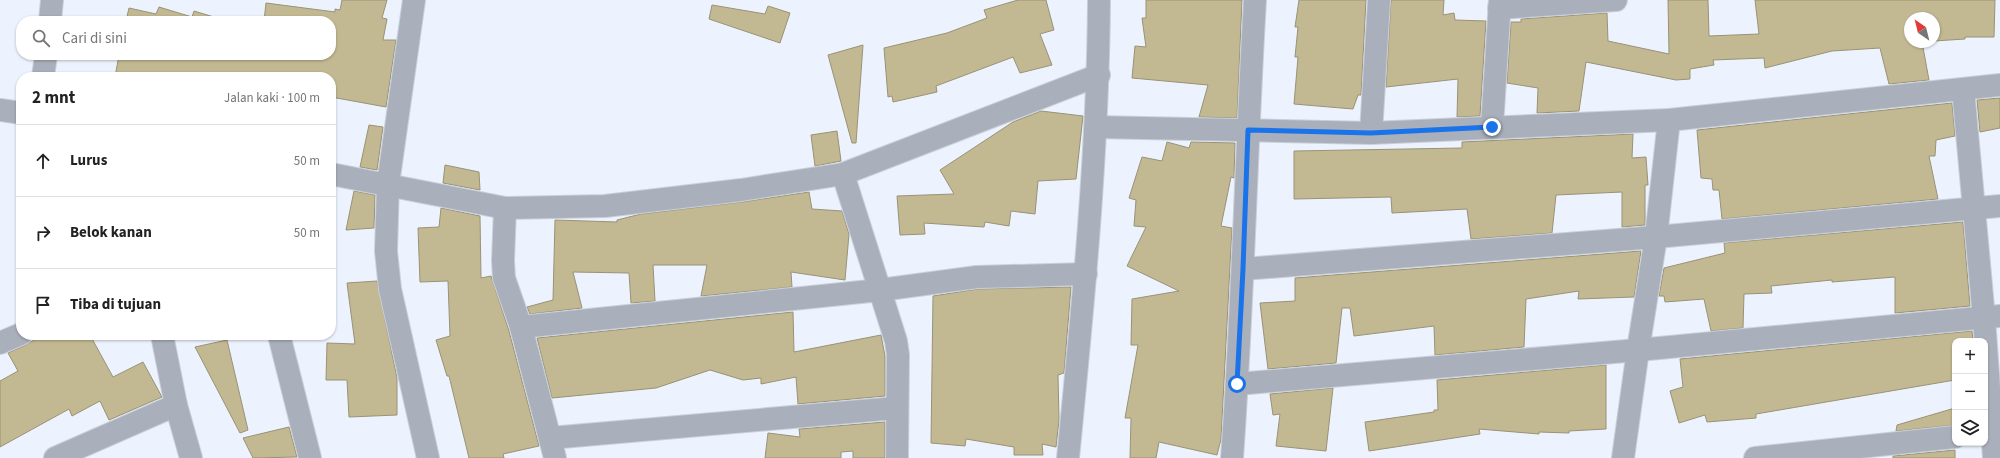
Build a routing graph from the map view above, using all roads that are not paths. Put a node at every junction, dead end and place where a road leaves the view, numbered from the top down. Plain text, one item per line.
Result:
1 (52, 0) edge
2 (414, 0) edge
3 (1099, 0) edge
4 (1255, 0) edge
5 (1379, 0) edge
6 (1616, 0) edge
7 (1500, 4) edge
8 (50, 16) edge
9 (45, 60) edge
10 (44, 72) edge
11 (1099, 75) junction
12 (2000, 85) edge
13 (1963, 89) junction
14 (0, 110) edge
15 (16, 112) edge
16 (1669, 120) junction
17 (1096, 127) junction
18 (1492, 127) junction
19 (1248, 130) junction
20 (1371, 133) junction
21 (843, 174) junction
22 (336, 175) edge
23 (388, 184) junction
24 (2000, 206) edge
25 (505, 208) junction
26 (1974, 208) junction
27 (1656, 237) junction
28 (1243, 269) junction
29 (1086, 274) junction
30 (880, 290) junction
31 (1992, 317) edge
32 (521, 327) junction
33 (16, 336) edge
34 (163, 340) edge
35 (280, 340) edge
36 (0, 343) edge
37 (1638, 350) junction
38 (1237, 384) junction
39 (176, 405) junction
40 (896, 408) junction
41 (1992, 433) edge
42 (1952, 437) edge
43 (553, 448) edge
44 (55, 458) edge
45 (191, 458) edge
46 (310, 458) edge
47 (428, 458) edge
48 (897, 458) edge
49 (1068, 458) edge
50 (1232, 458) edge
51 (1623, 458) edge
52 (1755, 458) edge
53 (1994, 458) edge

1 - 8 street
2 - 23 street
3 - 11 street
4 - 19 street
5 - 20 street
6 - 7 street
7 - 18 street
9 - 10 street
11 - 17 street
11 - 21 street
12 - 13 street
13 - 16 street
13 - 26 street
14 - 15 street
16 - 18 street
16 - 27 street
17 - 19 street
17 - 29 street
18 - 20 street
19 - 20 street
19 - 28 street
21 - 25 street
21 - 30 street
22 - 23 street
23 - 25 street
23 - 47 street
24 - 26 street
25 - 32 street
26 - 27 street
26 - 31 street
27 - 28 street
27 - 37 street
28 - 38 street
29 - 30 street
29 - 49 street
30 - 32 street
30 - 40 street
31 - 37 street
31 - 41 street
32 - 43 street
33 - 36 street
34 - 39 street
35 - 46 street
37 - 38 street
37 - 51 street
38 - 50 street
39 - 44 street
39 - 45 street
40 - 43 street
40 - 48 street
41 - 53 street
42 - 52 street

